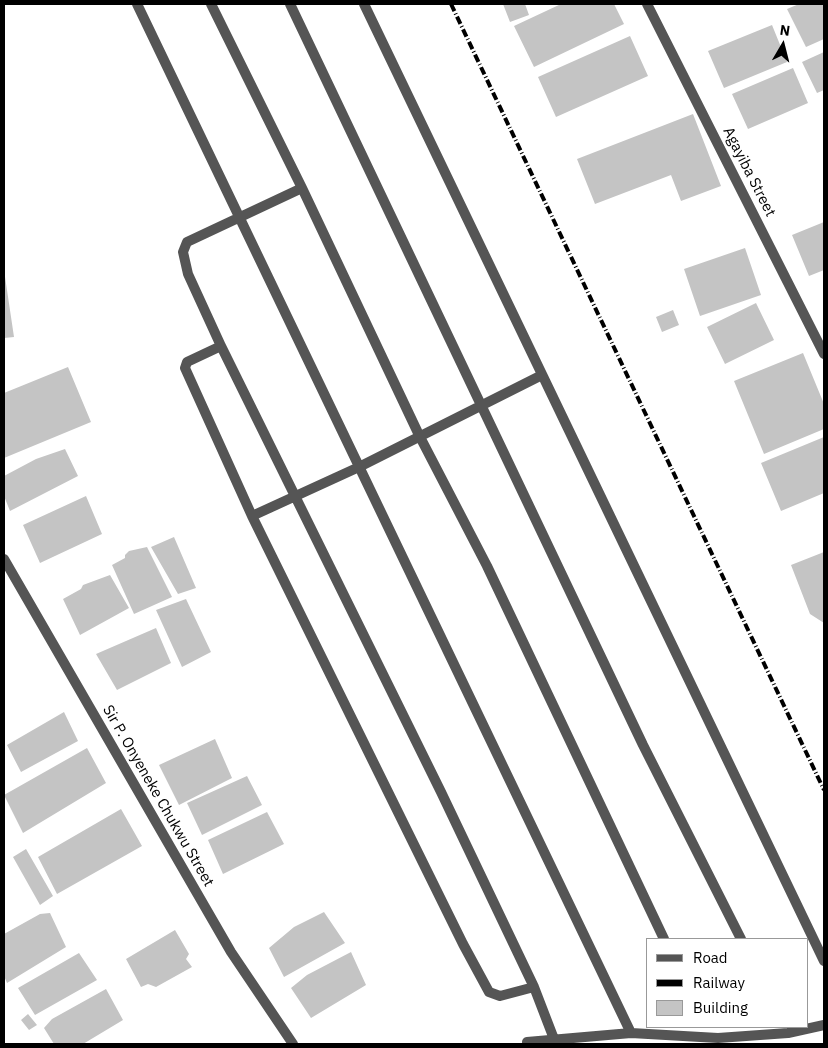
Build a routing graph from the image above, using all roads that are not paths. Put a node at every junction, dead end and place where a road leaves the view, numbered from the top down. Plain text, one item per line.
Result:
1 (137, 4) edge
2 (210, 4) edge
3 (290, 4) edge
4 (364, 4) edge
5 (647, 4) edge
6 (302, 188) junction
7 (238, 217) junction
8 (221, 346) junction
9 (824, 354) edge
10 (542, 375) junction
11 (482, 406) junction
12 (419, 435) junction
13 (359, 467) junction
14 (295, 496) junction
15 (252, 516) junction
16 (4, 559) edge
17 (664, 938) edge
18 (740, 938) edge
19 (824, 961) edge
20 (534, 987) junction
21 (824, 1025) edge
22 (808, 1027) edge
23 (713, 1028) edge
24 (802, 1028) edge
25 (787, 1030) edge
26 (631, 1033) junction
27 (644, 1034) junction
28 (554, 1039) junction
29 (720, 1041) edge
30 (527, 1042) dead end
31 (293, 1044) edge
32 (648, 1044) edge
33 (789, 1044) edge

1 - 7 street
2 - 6 street
3 - 11 street
4 - 10 street
5 - 9 street, Agayiba Street
6 - 7 street
6 - 12 street
7 - 8 street
7 - 13 street
8 - 14 street
8 - 15 street
10 - 11 street
10 - 19 street
11 - 12 street
11 - 18 street
12 - 13 street
12 - 17 street
13 - 14 street
13 - 26 street
14 - 15 street
14 - 20 street
15 - 20 street
16 - 31 street, Sir P. Onyeneke Chukwu Street
20 - 28 street
21 - 22 street
23 - 29 street
24 - 25 street
25 - 29 street
25 - 33 street
26 - 27 street
26 - 28 street
27 - 29 street
27 - 32 street
28 - 30 street

